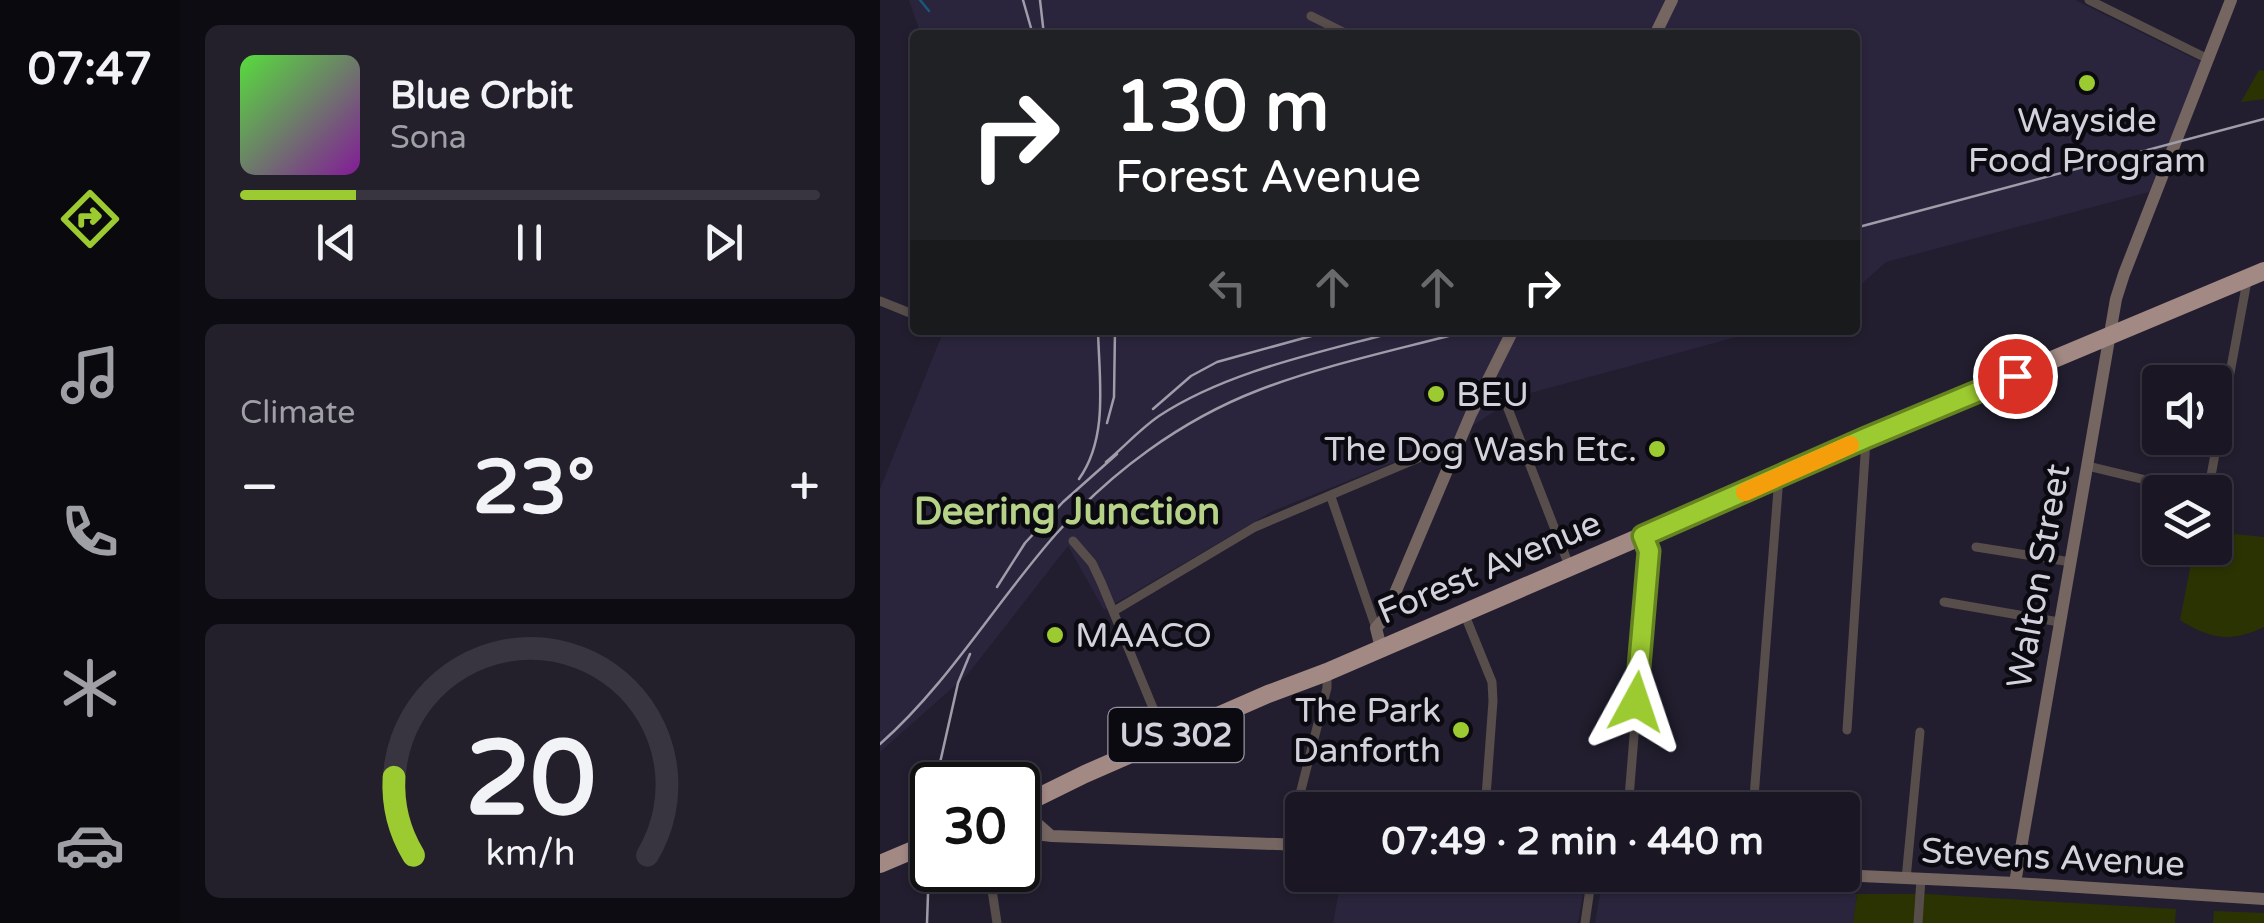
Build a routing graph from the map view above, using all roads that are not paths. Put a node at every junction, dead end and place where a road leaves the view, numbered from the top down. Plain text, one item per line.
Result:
1 (1672, 0) edge
2 (2088, 0) edge
3 (2232, 0) edge
4 (1311, 16) dead end
5 (1339, 30) edge
6 (1658, 30) edge
7 (2208, 58) junction
8 (2256, 275) edge
9 (880, 301) edge
10 (910, 313) edge
11 (1511, 335) edge
12 (2108, 337) junction
13 (1488, 382) junction
14 (1866, 438) junction
15 (1458, 444) junction
16 (2088, 466) junction
17 (2212, 475) edge
18 (1779, 478) junction
19 (2142, 479) edge
20 (1331, 497) junction
21 (1643, 536) junction
22 (1073, 542) dead end
23 (1976, 547) dead end
24 (2070, 562) junction
25 (1570, 568) junction
26 (1944, 602) dead end
27 (1114, 612) junction
28 (1464, 614) junction
29 (2060, 622) junction
30 (1376, 628) junction
31 (1380, 648) junction
32 (1327, 672) junction
33 (1847, 730) dead end
34 (1920, 732) dead end
35 (1166, 740) junction
36 (1301, 792) edge
37 (1486, 792) edge
38 (1629, 792) edge
39 (1754, 792) edge
40 (1040, 797) edge
41 (1040, 825) edge
42 (1040, 835) edge
43 (1052, 836) junction
44 (1285, 845) edge
45 (910, 851) edge
46 (881, 863) edge
47 (1860, 876) edge
48 (1914, 879) junction
49 (2015, 883) junction
50 (992, 892) edge
51 (1590, 892) edge
52 (2264, 899) edge
53 (997, 923) edge
54 (1585, 923) edge
55 (1918, 923) edge

1 - 6 street
2 - 7 street
3 - 7 street, Walton Street
4 - 5 street
7 - 12 street, Walton Street
8 - 12 highway, Forest Avenue / US 302
8 - 17 street
9 - 10 street
11 - 13 street
12 - 14 highway, Forest Avenue / US 302
12 - 16 street, Walton Street
13 - 15 street
13 - 25 street
14 - 18 highway, Forest Avenue / US 302
14 - 33 street
15 - 20 street
15 - 30 street
16 - 19 street
16 - 24 street, Walton Street
18 - 21 highway, Forest Avenue / US 302
18 - 39 street
20 - 27 street
20 - 30 street
21 - 25 highway, Forest Avenue / US 302
21 - 38 street
22 - 27 street
23 - 24 street
24 - 29 street, Walton Street
25 - 28 highway, Forest Avenue / US 302
26 - 29 street
27 - 35 street
28 - 31 highway, Forest Avenue / US 302
28 - 37 street
29 - 49 street, Walton Street
30 - 31 street
31 - 32 highway, Forest Avenue / US 302
32 - 35 highway, Forest Avenue / US 302
32 - 36 street
34 - 48 street
35 - 40 highway, Forest Avenue / US 302
41 - 43 street
42 - 43 street
43 - 44 street
45 - 46 highway
47 - 48 street, Stevens Avenue
48 - 49 street, Stevens Avenue
48 - 55 street
49 - 52 street, Stevens Avenue
50 - 53 street
51 - 54 street

